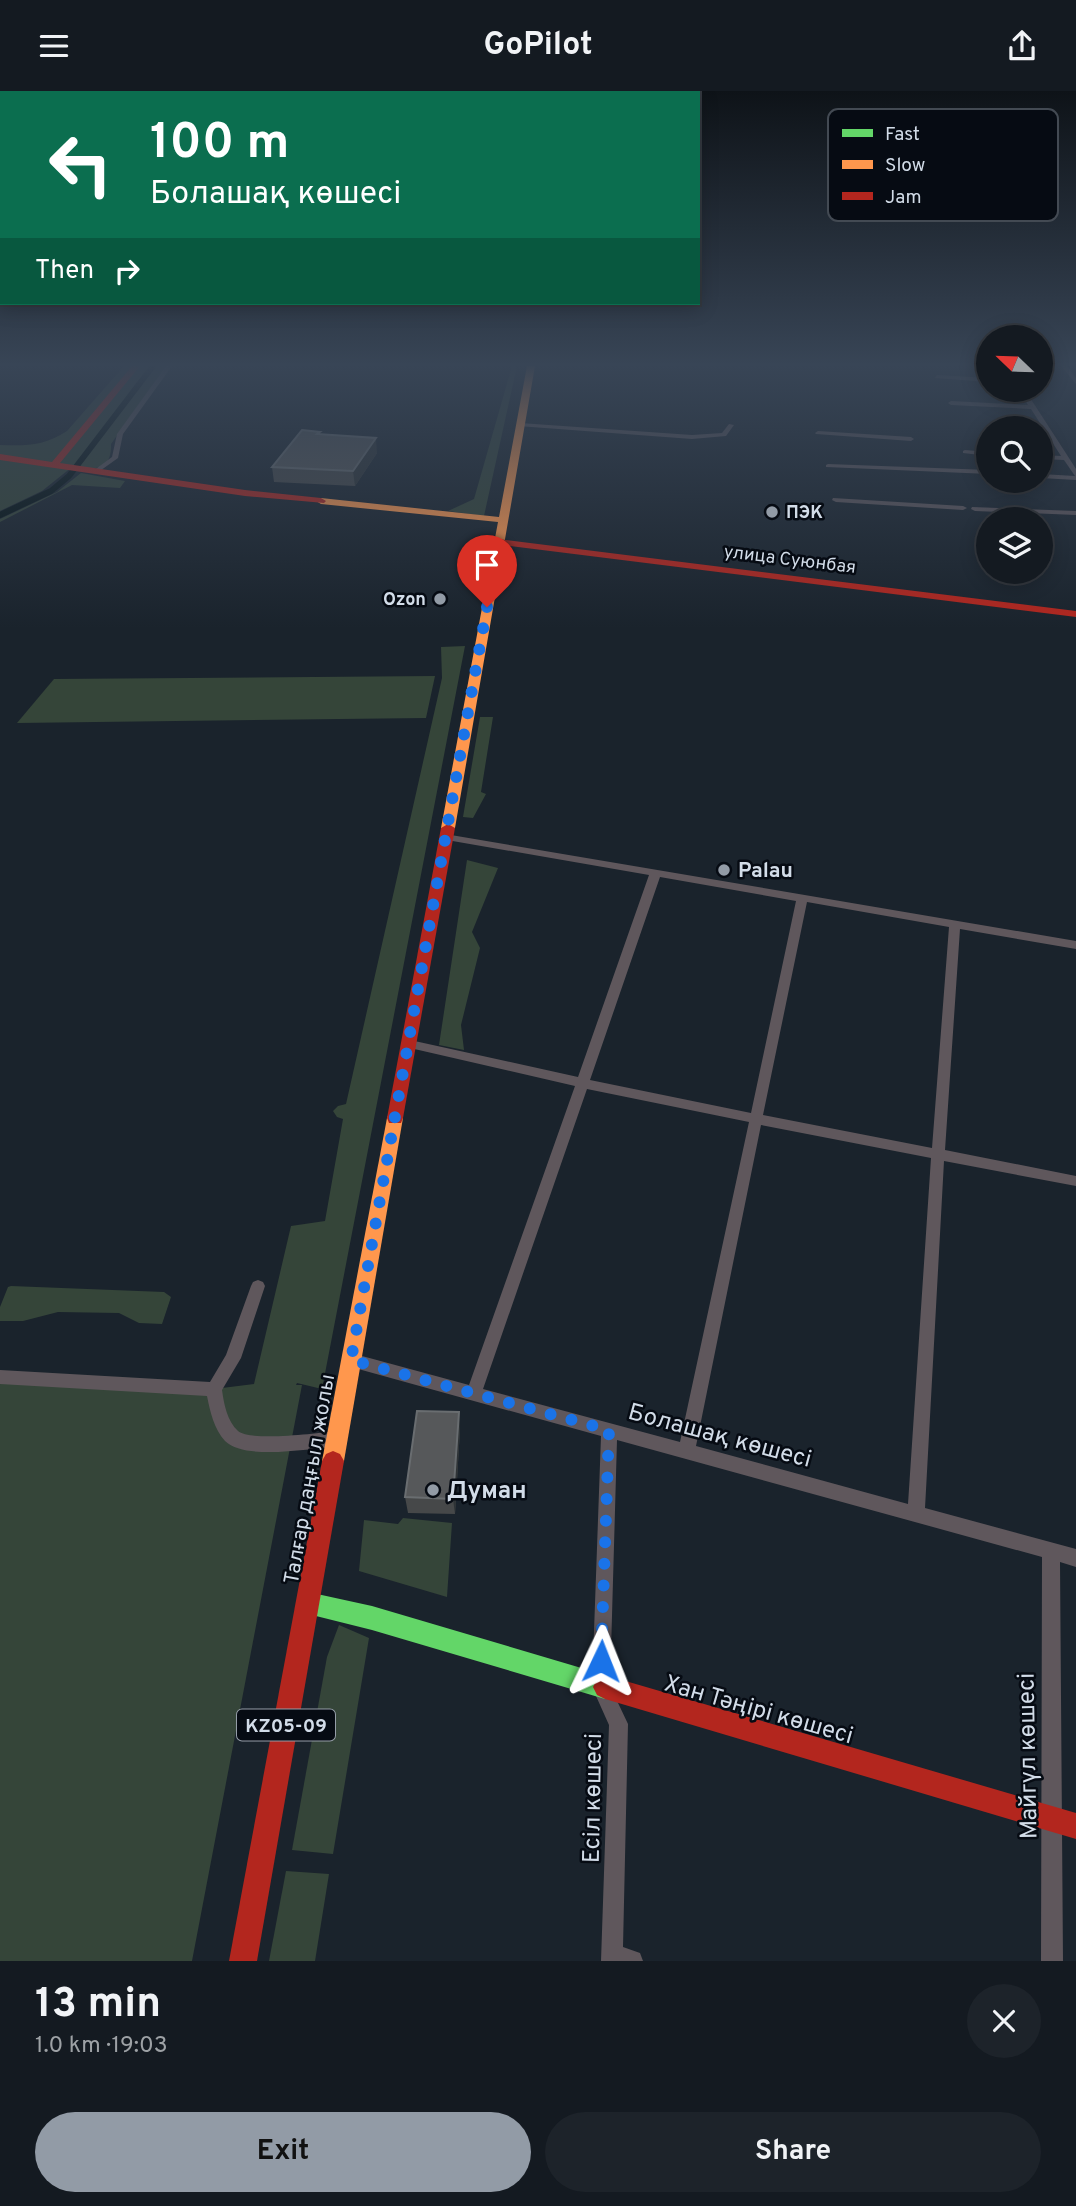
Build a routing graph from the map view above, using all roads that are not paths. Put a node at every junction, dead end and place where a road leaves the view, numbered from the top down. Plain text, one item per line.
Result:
1 (83, 453) edge
2 (116, 453) edge
3 (515, 453) edge
4 (1063, 453) edge
5 (0, 457) edge
6 (1053, 457) edge
7 (1066, 458) junction
8 (828, 466) dead end
9 (74, 469) junction
10 (976, 472) edge
11 (1053, 476) edge
12 (1076, 476) edge
13 (836, 500) dead end
14 (963, 508) dead end
15 (975, 509) dead end
16 (1076, 513) edge
17 (503, 520) junction
18 (498, 542) junction
19 (1076, 614) edge
20 (445, 837) junction
21 (655, 875) junction
22 (802, 899) junction
23 (955, 925) junction
24 (1076, 945) edge
25 (410, 1044) junction
26 (582, 1083) junction
27 (756, 1118) junction
28 (937, 1156) junction
29 (1076, 1181) edge
30 (258, 1286) dead end
31 (351, 1360) junction
32 (0, 1377) edge
33 (214, 1389) junction
34 (474, 1393) junction
35 (609, 1430) junction
36 (337, 1439) junction
37 (687, 1450) junction
38 (916, 1514) junction
39 (1051, 1551) junction
40 (1076, 1558) edge
41 (308, 1603) junction
42 (601, 1687) junction
43 (1053, 1818) junction
44 (1076, 1826) edge
45 (612, 1957) edge
46 (243, 1961) edge
47 (632, 1961) edge
48 (1052, 1961) edge

1 - 9 street
2 - 9 street
3 - 17 street, Талғар даңғыл жолы / KZ05-09
4 - 7 street
5 - 9 street
6 - 7 street
7 - 12 street
8 - 10 street
9 - 17 street
11 - 12 street
13 - 14 street
15 - 16 street
17 - 18 street, Талғар даңғыл жолы / KZ05-09
18 - 19 street, улица Суюнбая
18 - 20 street, Талғар даңғыл жолы / KZ05-09
20 - 21 street
20 - 25 street, Талғар даңғыл жолы / KZ05-09
21 - 22 street
21 - 26 street
22 - 23 street
22 - 27 street
23 - 24 street
23 - 28 street
25 - 26 street
25 - 31 street, Талғар даңғыл жолы / KZ05-09
26 - 27 street
26 - 34 street
27 - 28 street
27 - 37 street
28 - 29 street
28 - 38 street
30 - 33 street
31 - 34 street, Болашақ көшесі
31 - 36 street, Талғар даңғыл жолы / KZ05-09
32 - 33 street
33 - 36 street
34 - 35 street, Болашақ көшесі
35 - 37 street, Болашақ көшесі
35 - 42 street, Есіл көшесі
36 - 41 street, Талғар даңғыл жолы / KZ05-09
37 - 38 street, Болашақ көшесі
38 - 39 street, Болашақ көшесі
39 - 40 street, Болашақ көшесі
39 - 43 street, Майгүл көшесі
41 - 42 street, Хан Тәңірі көшесі
41 - 46 street, Талғар даңғыл жолы / KZ05-09
42 - 43 street, Хан Тәңірі көшесі
42 - 45 street, Есіл көшесі
43 - 44 street, Хан Тәңірі көшесі
43 - 48 street, Майгүл көшесі
45 - 47 street

